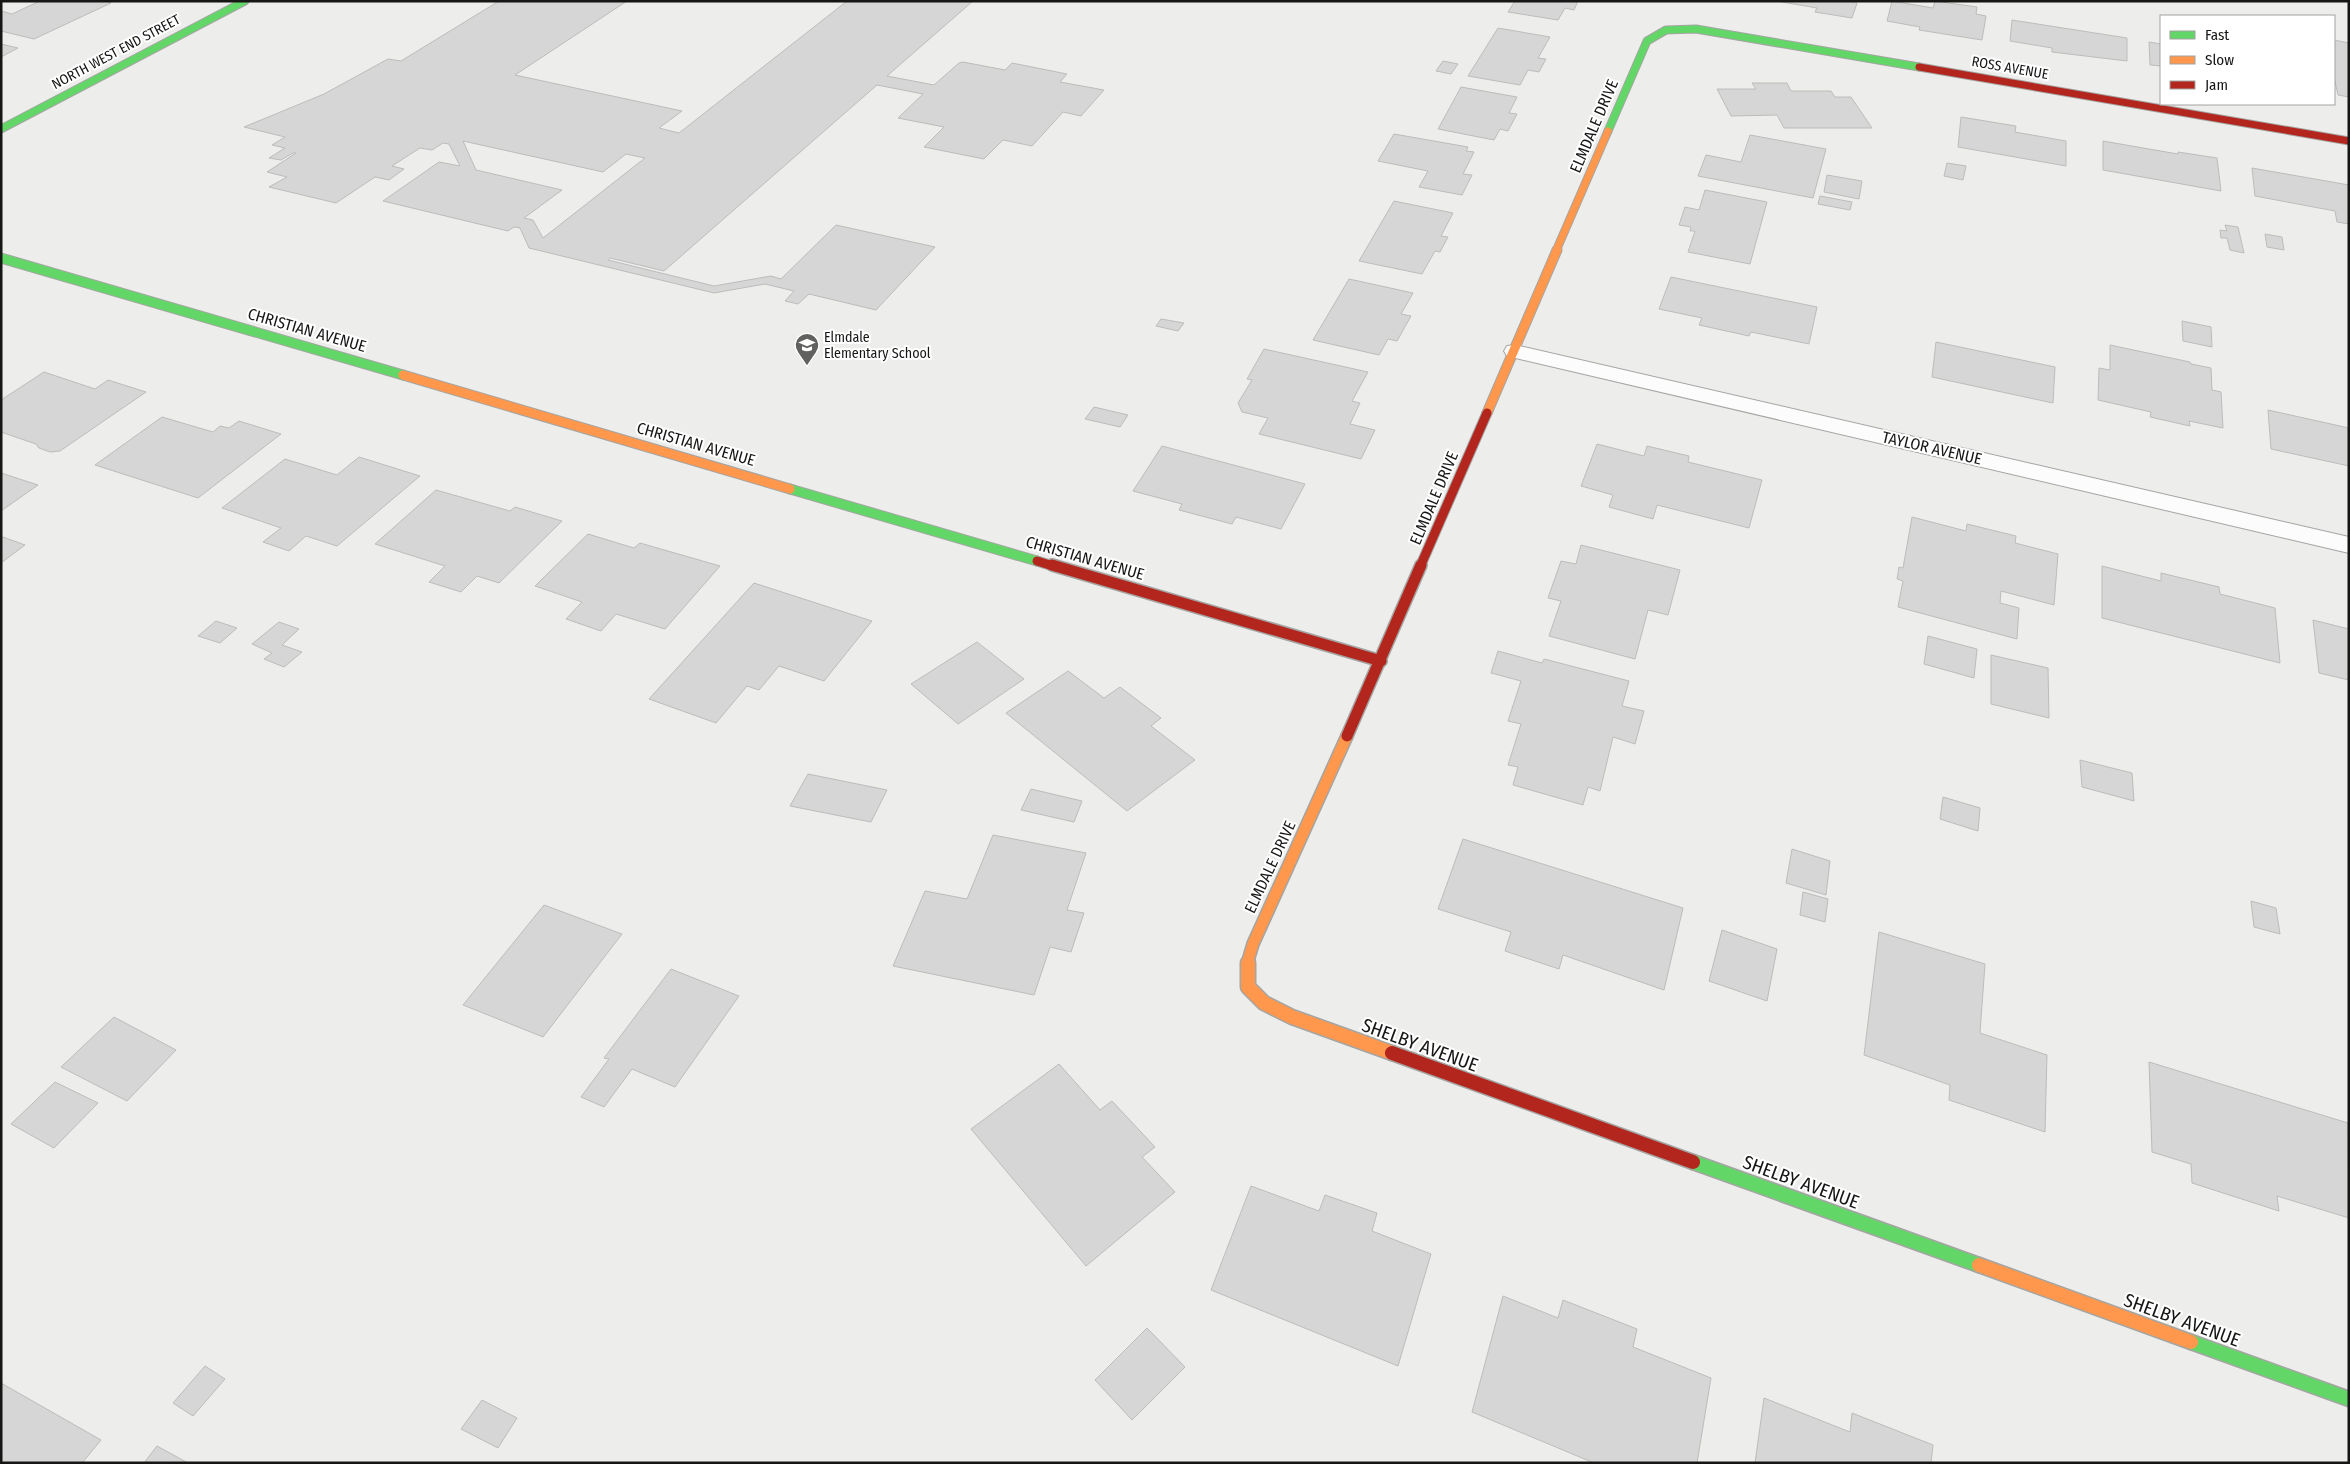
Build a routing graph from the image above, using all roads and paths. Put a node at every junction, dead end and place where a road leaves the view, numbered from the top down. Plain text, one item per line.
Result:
1 (245, 1) edge
2 (1665, 29) joint
3 (1, 129) edge
4 (2349, 141) edge
5 (1, 258) edge
6 (1515, 351) junction
7 (2349, 545) edge
8 (1382, 661) junction
9 (1248, 987) joint
10 (2349, 1399) edge

1 - 3 street, NORTH WEST END STREET
2 - 4 street, ROSS AVENUE
2 - 6 street, ELMDALE DRIVE
5 - 8 street, CHRISTIAN AVENUE
6 - 7 street, TAYLOR AVENUE
6 - 8 street, ELMDALE DRIVE
8 - 9 street, ELMDALE DRIVE
9 - 10 street, SHELBY AVENUE

